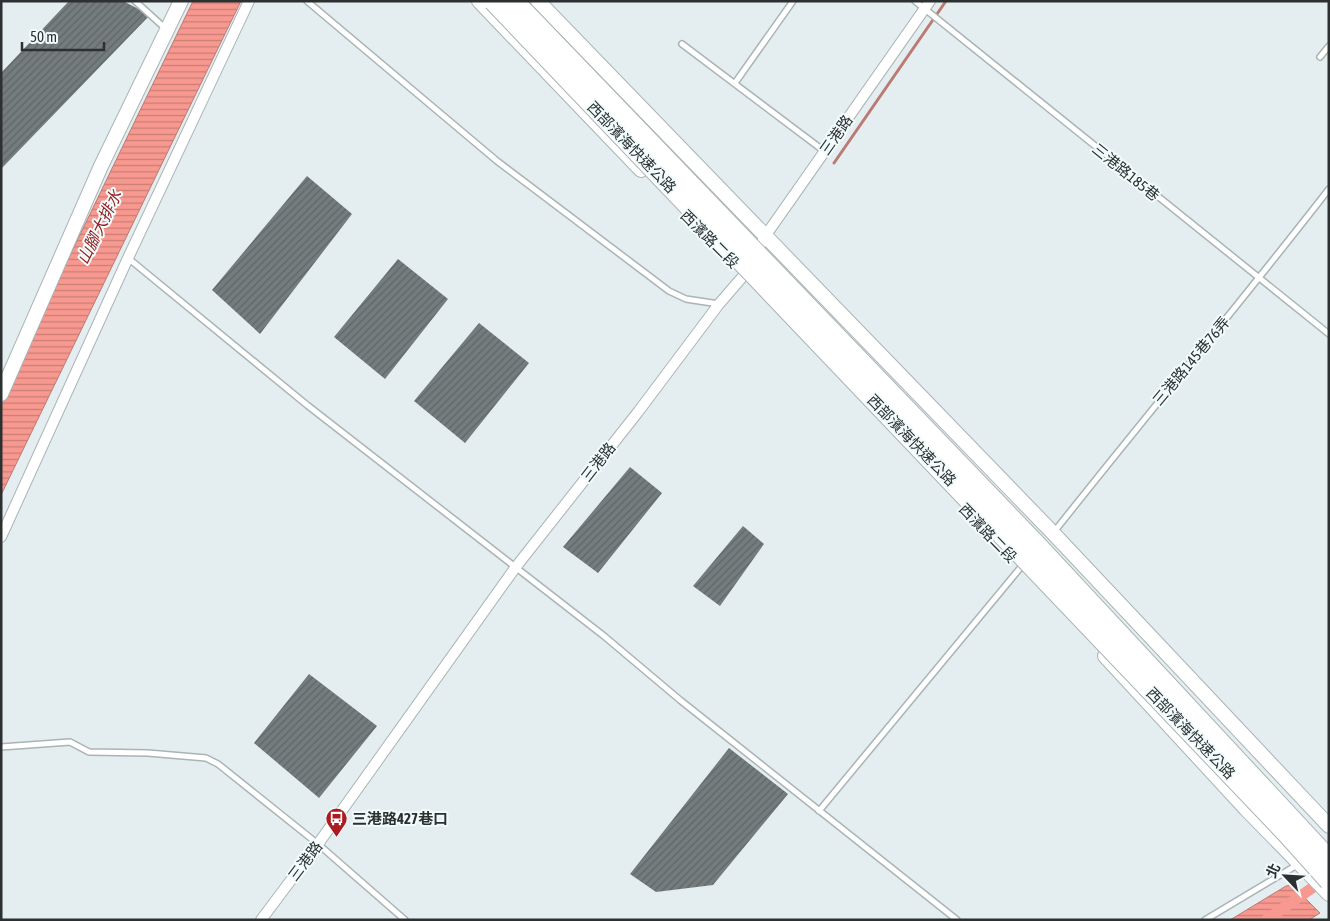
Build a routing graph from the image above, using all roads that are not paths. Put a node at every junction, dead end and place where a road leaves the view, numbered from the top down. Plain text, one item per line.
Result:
1 (135, 1) edge
2 (181, 1) edge
3 (249, 1) edge
4 (307, 1) edge
5 (479, 1) edge
6 (493, 1) edge
7 (514, 1) edge
8 (538, 1) edge
9 (793, 1) edge
10 (915, 1) edge
11 (927, 5) edge
12 (167, 29) junction
13 (682, 44) dead end
14 (1329, 46) edge
15 (1320, 57) dead end
16 (735, 82) junction
17 (824, 151) junction
18 (1329, 189) edge
19 (766, 235) junction
20 (128, 258) junction
21 (745, 274) junction
22 (1260, 278) junction
23 (719, 304) junction
24 (1329, 334) edge
25 (2, 389) edge
26 (1053, 533) junction
27 (1, 537) edge
28 (1020, 567) junction
29 (514, 568) junction
30 (1, 747) edge
31 (820, 811) junction
32 (1329, 826) edge
33 (1329, 842) edge
34 (318, 844) junction
35 (1329, 859) edge
36 (1298, 864) junction
37 (1329, 881) edge
38 (1329, 894) edge
39 (261, 920) edge
40 (405, 920) edge
41 (957, 920) edge
42 (1205, 920) edge

1 - 12 lane
2 - 12 street
3 - 20 street
4 - 23 lane
5 - 21 street, 西濱路二段
6 - 37 highway, 西部濱海快速公路, bridge
7 - 35 highway, 西部濱海快速公路, bridge
8 - 19 street
9 - 16 lane
10 - 11 lane, 三港路185巷
11 - 17 street, 三港路
11 - 22 lane, 三港路185巷
12 - 25 street
13 - 16 lane
14 - 15 lane
16 - 17 lane
17 - 19 street, 三港路
18 - 22 lane, 三港路145巷76弄
19 - 21 street, 三港路
19 - 26 street
20 - 27 street
20 - 29 lane
21 - 23 street, 三港路
21 - 28 street, 西濱路二段
22 - 24 lane, 三港路185巷
22 - 26 lane, 三港路145巷76弄
23 - 29 street, 三港路
26 - 28 street
26 - 32 street
28 - 31 lane
28 - 36 street, 西濱路二段
29 - 31 lane
29 - 34 street, 三港路
30 - 34 lane
31 - 41 lane
33 - 36 lane
34 - 39 street, 三港路
34 - 40 lane
36 - 38 street, 西濱路二段
36 - 42 lane

